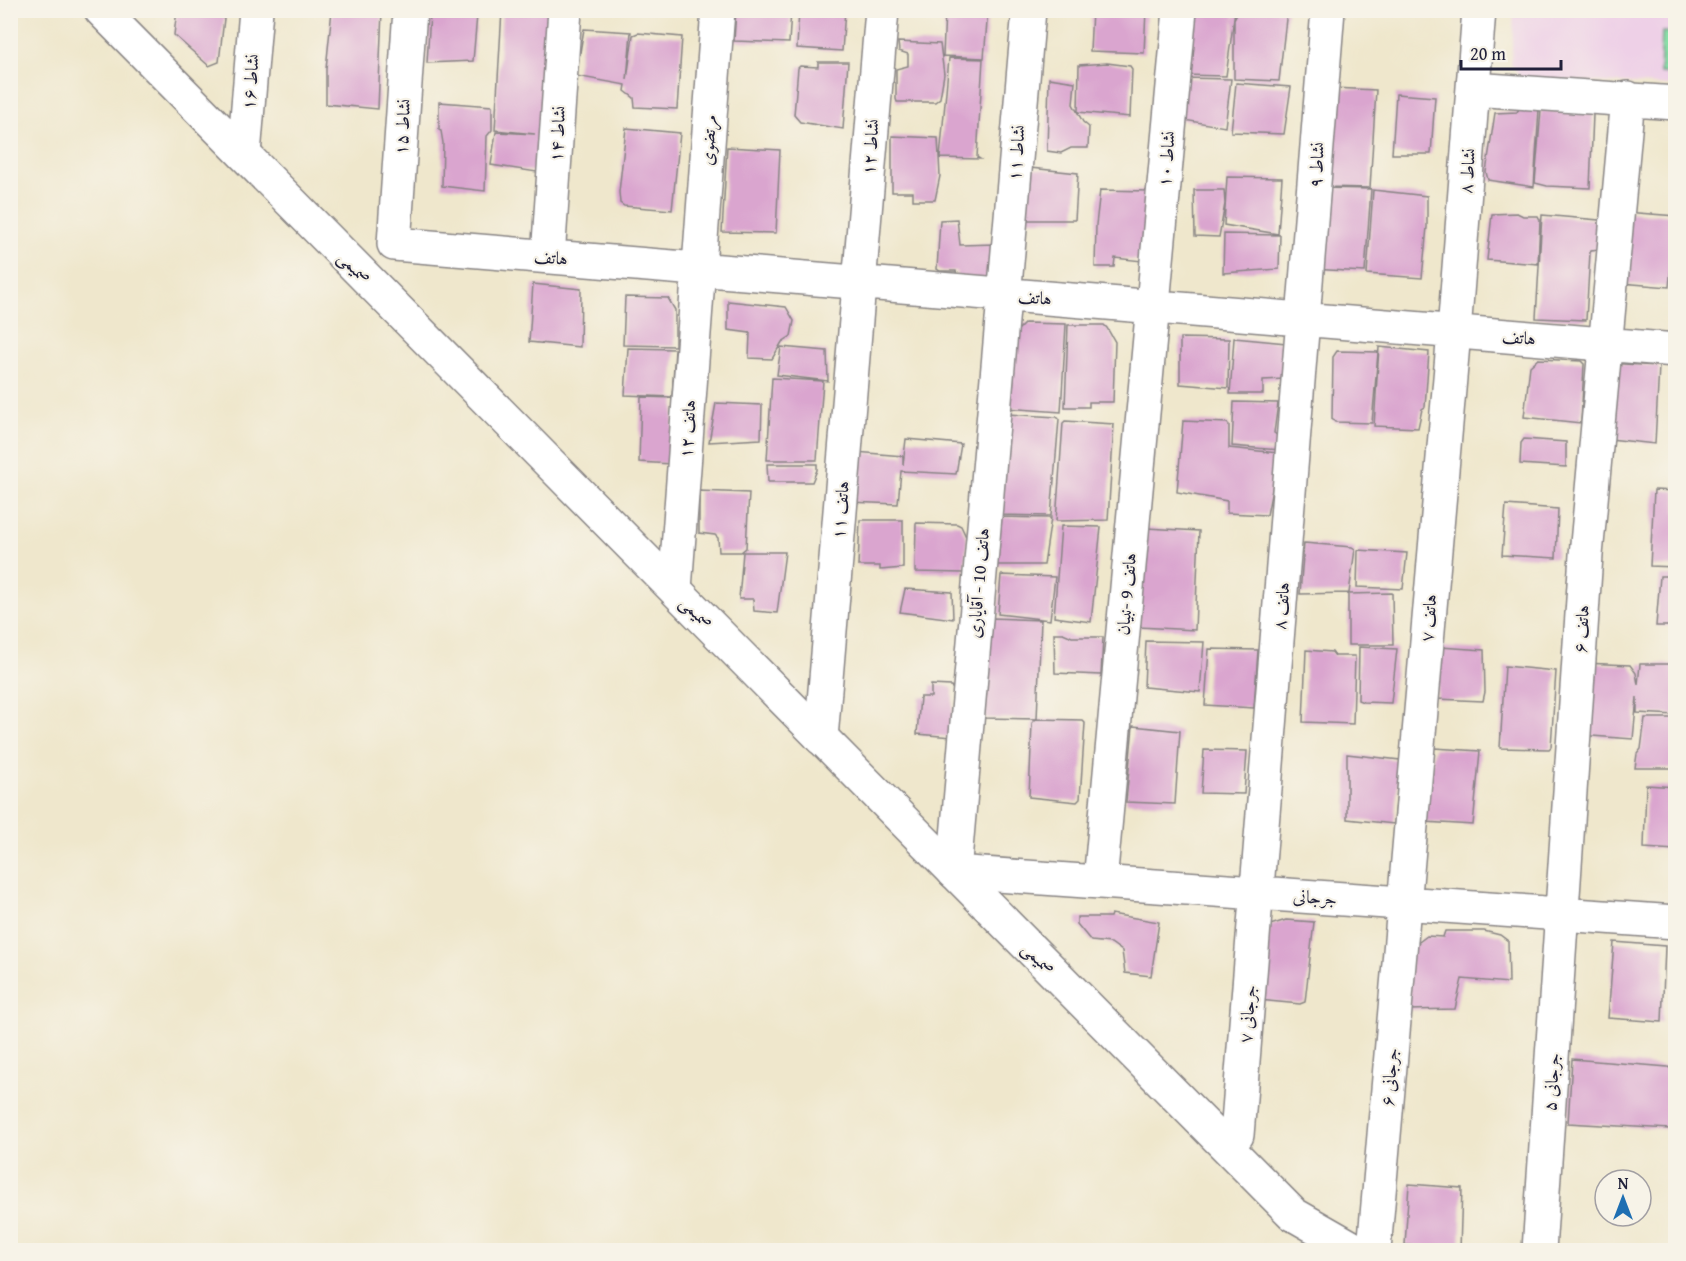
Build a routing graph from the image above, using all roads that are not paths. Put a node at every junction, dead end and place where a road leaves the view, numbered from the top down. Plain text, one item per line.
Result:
1 (256, 10) edge
2 (410, 10) edge
3 (566, 10) edge
4 (718, 10) edge
5 (882, 10) edge
6 (1029, 10) edge
7 (1180, 10) edge
8 (1328, 10) edge
9 (1479, 10) edge
10 (108, 14) edge
11 (1473, 89) junction
12 (1628, 98) junction
13 (1676, 102) edge
14 (244, 154) junction
15 (394, 244) junction
16 (548, 257) junction
17 (698, 269) junction
18 (364, 276) junction
19 (859, 283) junction
20 (1003, 294) junction
21 (1153, 307) junction
22 (1304, 320) junction
23 (1454, 332) junction
24 (1605, 345) junction
25 (1676, 350) edge
26 (675, 590) junction
27 (821, 738) junction
28 (954, 872) junction
29 (1100, 882) junction
30 (1258, 893) junction
31 (1403, 903) junction
32 (1562, 915) junction
33 (1676, 922) edge
34 (1237, 1135) dead end
35 (1293, 1214) junction
36 (1314, 1251) edge
37 (1356, 1251) edge
38 (1374, 1251) edge
39 (1539, 1251) edge

1 - 14 street, نشاط ۱۶
2 - 15 street, نشاط ۱۵
3 - 16 street, نشاط ۱۴
4 - 17 street, مرتضوی
5 - 19 street, نشاط ۱۲
6 - 20 street, نشاط ۱۱
7 - 21 street, نشاط ۱۰
8 - 22 street, نشاط ۹
9 - 11 street, نشاط ۸
10 - 14 street, صمیمی
11 - 12 street
11 - 23 street, نشاط ۸
12 - 13 street
12 - 24 street, هاتف ۶
14 - 18 street, صمیمی
15 - 16 street, هاتف
15 - 18 street
16 - 17 street, هاتف
17 - 19 street, هاتف
17 - 26 street, هاتف ۱۲
18 - 26 street, صمیمی
19 - 20 street, هاتف
19 - 27 street, هاتف ۱۱
20 - 21 street, هاتف
20 - 28 street, هاتف 10 - آقایاری
21 - 22 street, هاتف
21 - 29 street, هاتف 9 -نبیان
22 - 23 street, هاتف
22 - 30 street, هاتف ۸
23 - 24 street, هاتف
23 - 31 street, هاتف ۷
24 - 25 street, هاتف
24 - 32 street, هاتف ۶
26 - 27 street, صمیمی
27 - 28 street, صمیمی
28 - 29 street, جرجانی
28 - 35 street, صمیمی
29 - 30 street, جرجانی
30 - 31 street, جرجانی
30 - 34 street, جرجانی ۷
31 - 32 street, جرجانی
31 - 38 street, جرجانی ۶
32 - 33 street, جرجانی
32 - 39 street, جرجانی ۵
35 - 36 street, صمیمی
35 - 37 street, صمیمی

